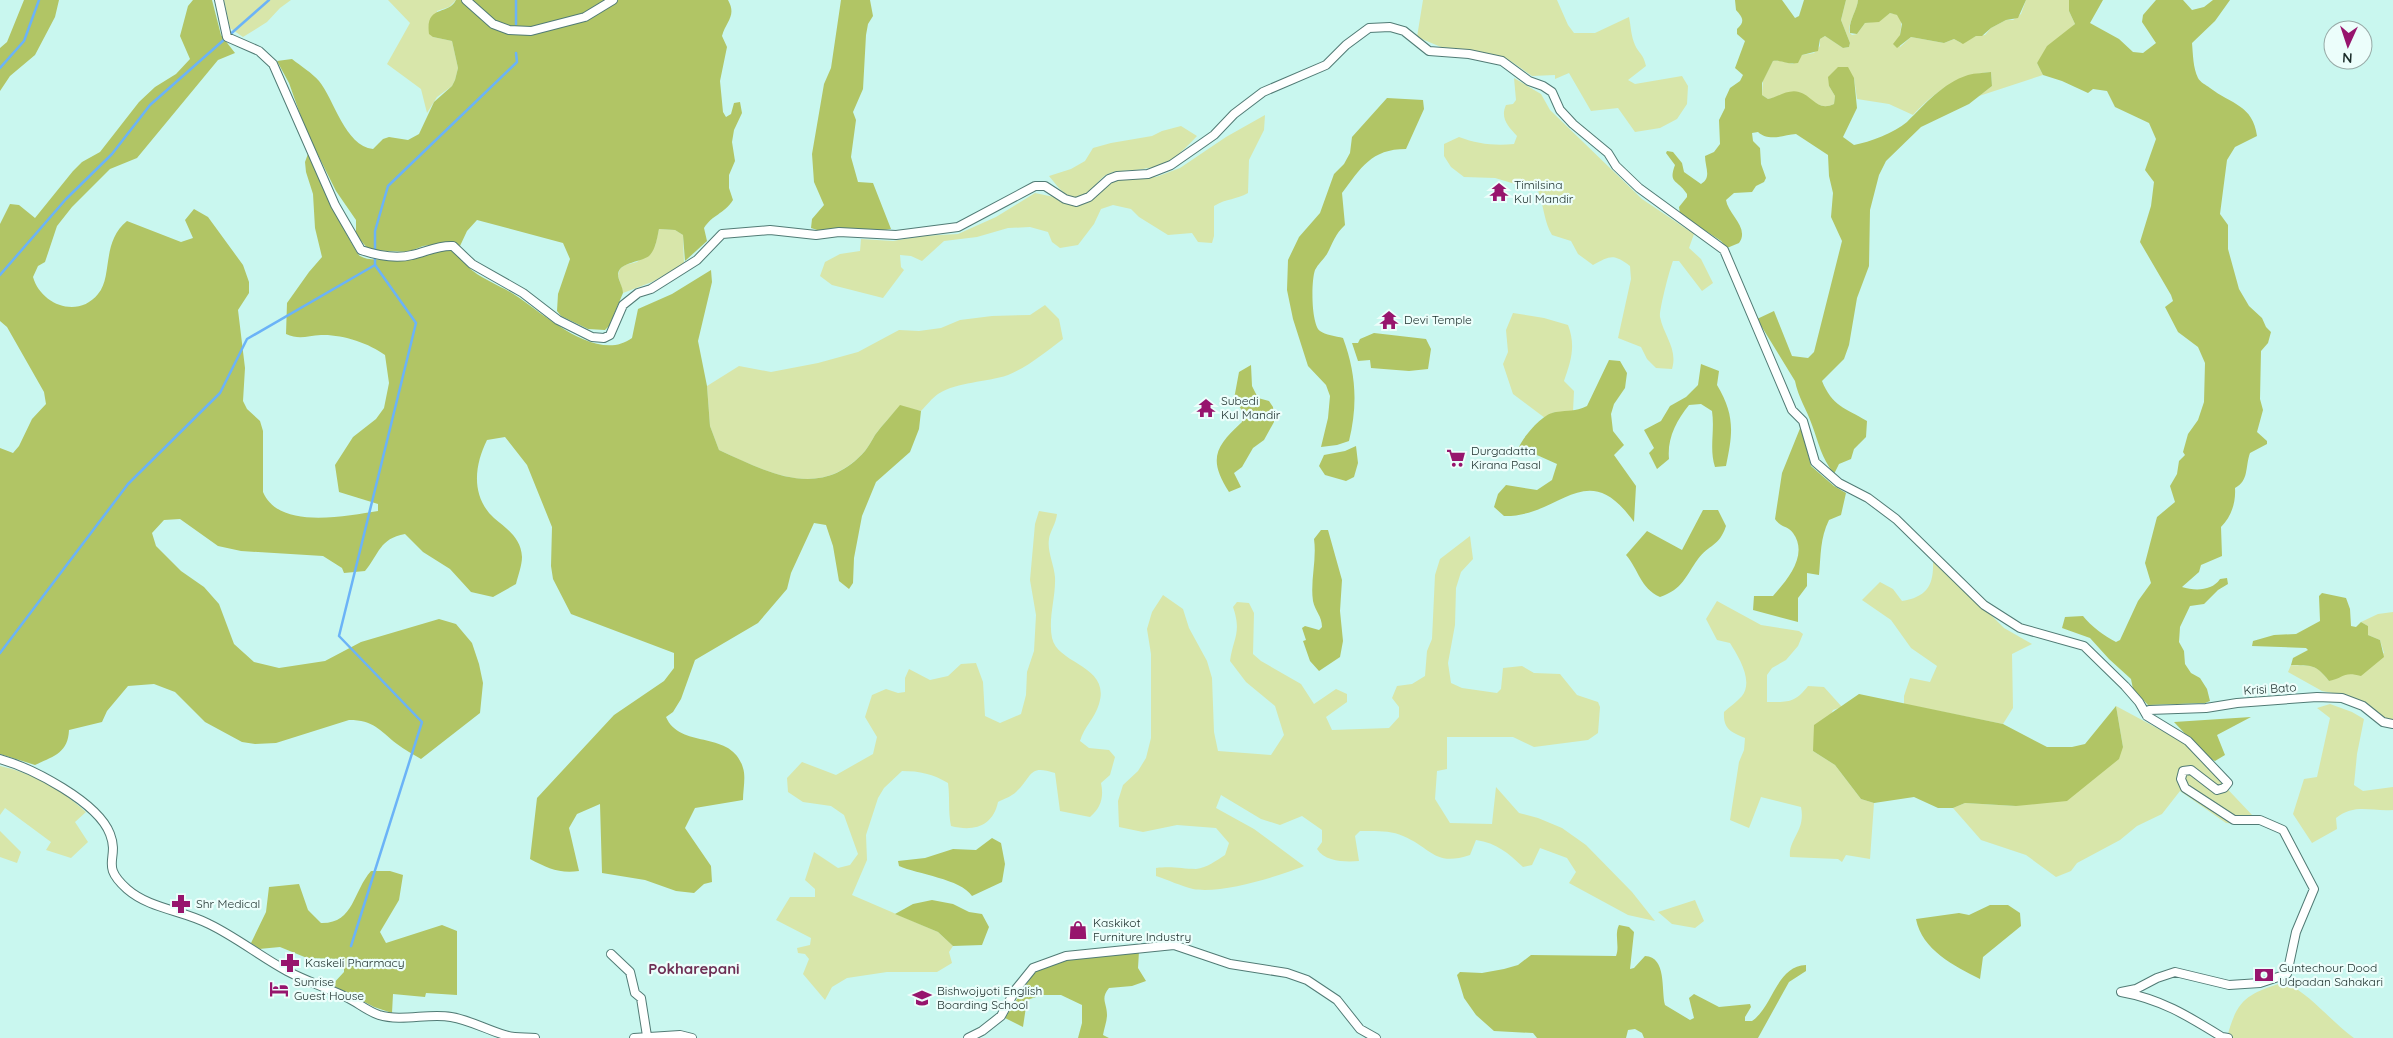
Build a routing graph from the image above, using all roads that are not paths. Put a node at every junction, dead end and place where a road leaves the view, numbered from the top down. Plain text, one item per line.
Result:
1 (219, 0) edge
2 (466, 0) edge
3 (613, 0) edge
4 (2147, 716) junction
5 (2393, 724) edge
6 (0, 759) edge
7 (611, 954) dead end
8 (647, 1036) junction
9 (535, 1038) edge
10 (634, 1038) edge
11 (692, 1038) edge
12 (968, 1038) edge
13 (1376, 1038) edge
14 (2224, 1038) edge

1 - 4 street
2 - 3 street
4 - 5 street, Krisi Bato
4 - 14 street
6 - 9 street
7 - 8 street
8 - 10 street
8 - 11 street
12 - 13 street

